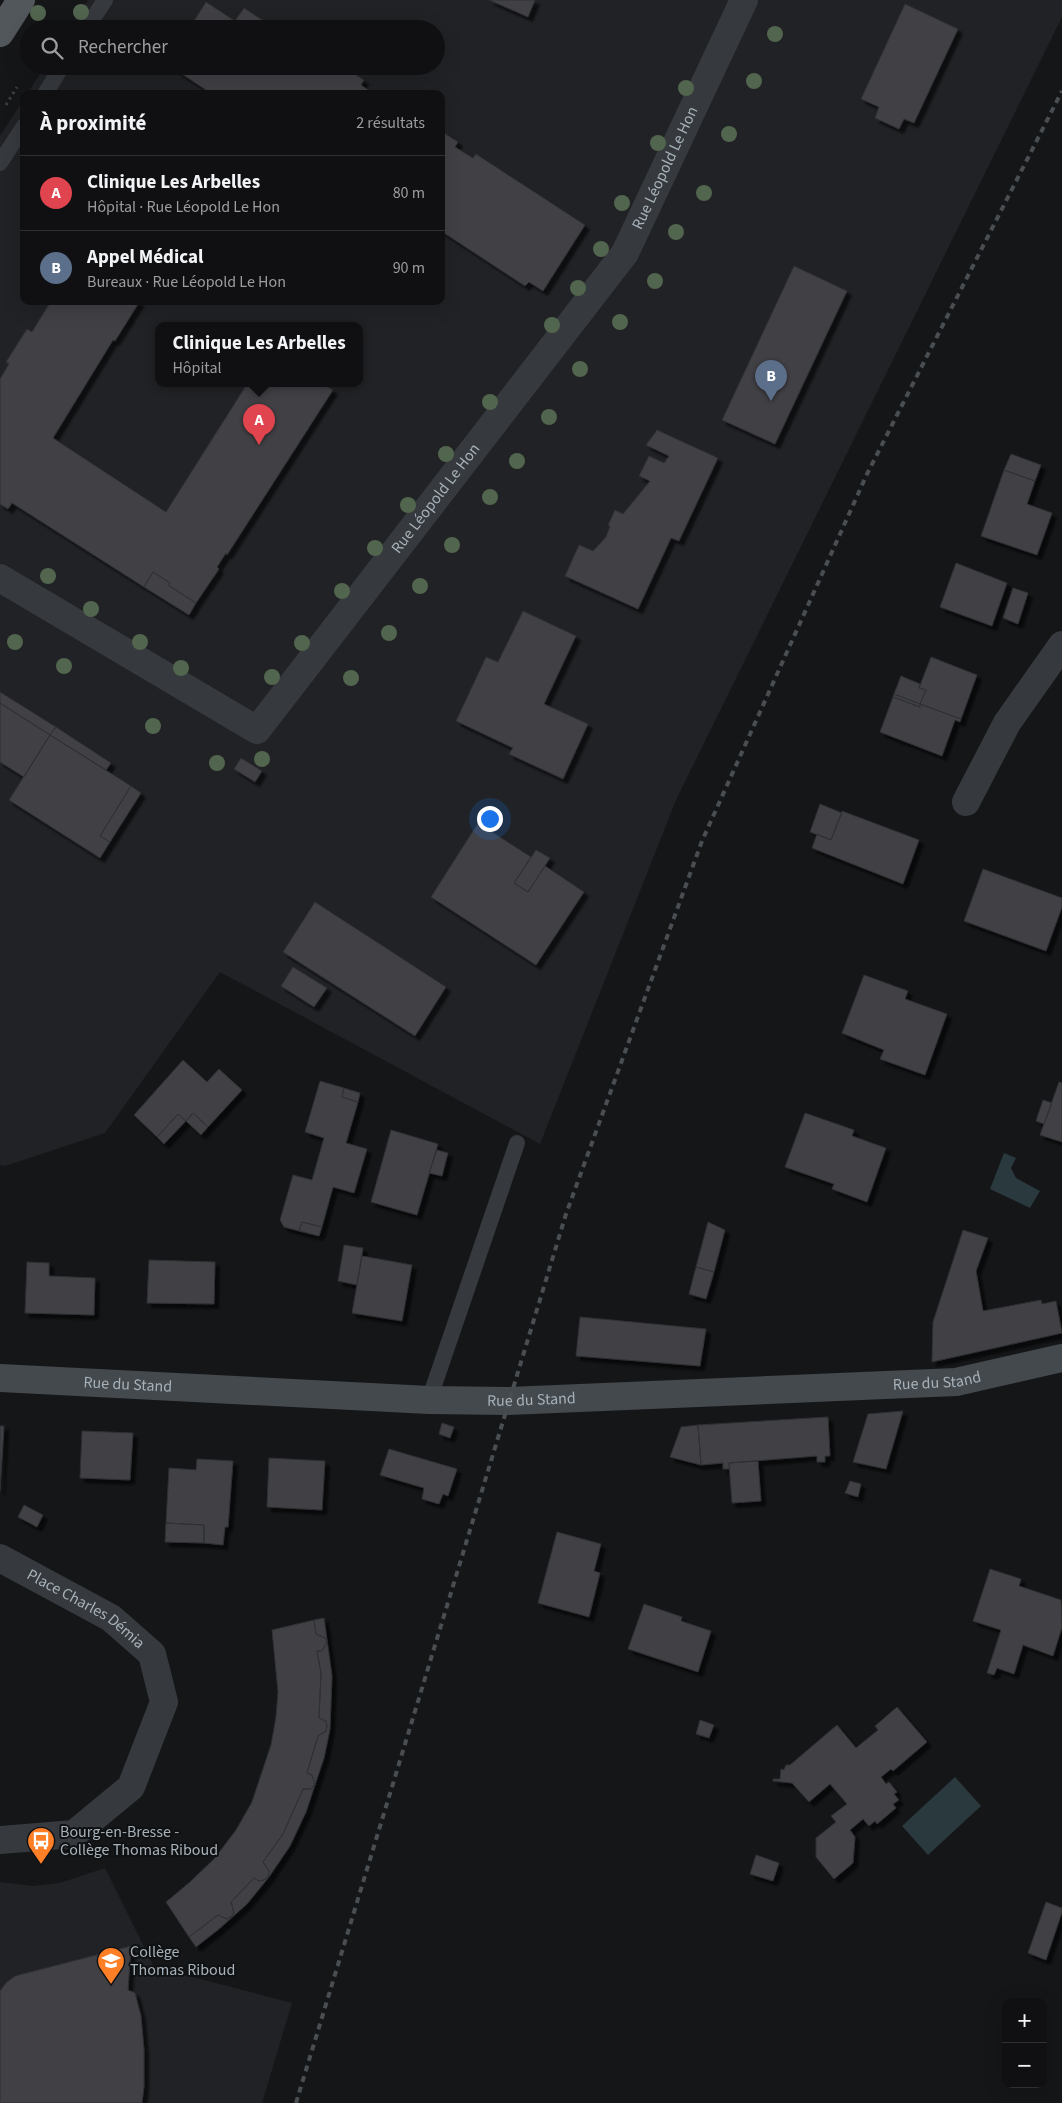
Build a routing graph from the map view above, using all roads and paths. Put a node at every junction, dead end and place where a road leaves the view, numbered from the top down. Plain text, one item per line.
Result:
1 (21, 0) edge
2 (105, 0) edge
3 (744, 0) edge
4 (92, 20) edge
5 (0, 33) edge
6 (57, 75) edge
7 (20, 82) dead end
8 (47, 90) edge
9 (5, 106) dead end
10 (20, 132) edge
11 (0, 164) edge
12 (0, 578) edge
13 (1062, 645) edge
14 (966, 802) dead end
15 (517, 1143) dead end
16 (1062, 1358) edge
17 (0, 1378) edge
18 (429, 1400) junction
19 (0, 1558) edge
20 (0, 1840) edge

1 - 5 main road
2 - 4 lane
3 - 12 street, Rue Léopold Le Hon
6 - 8 lane
7 - 9 path
10 - 11 lane
13 - 14 street
15 - 18 lane
16 - 18 street, Rue du Stand
17 - 18 street, Rue du Stand
19 - 20 street, Place Charles Démia

